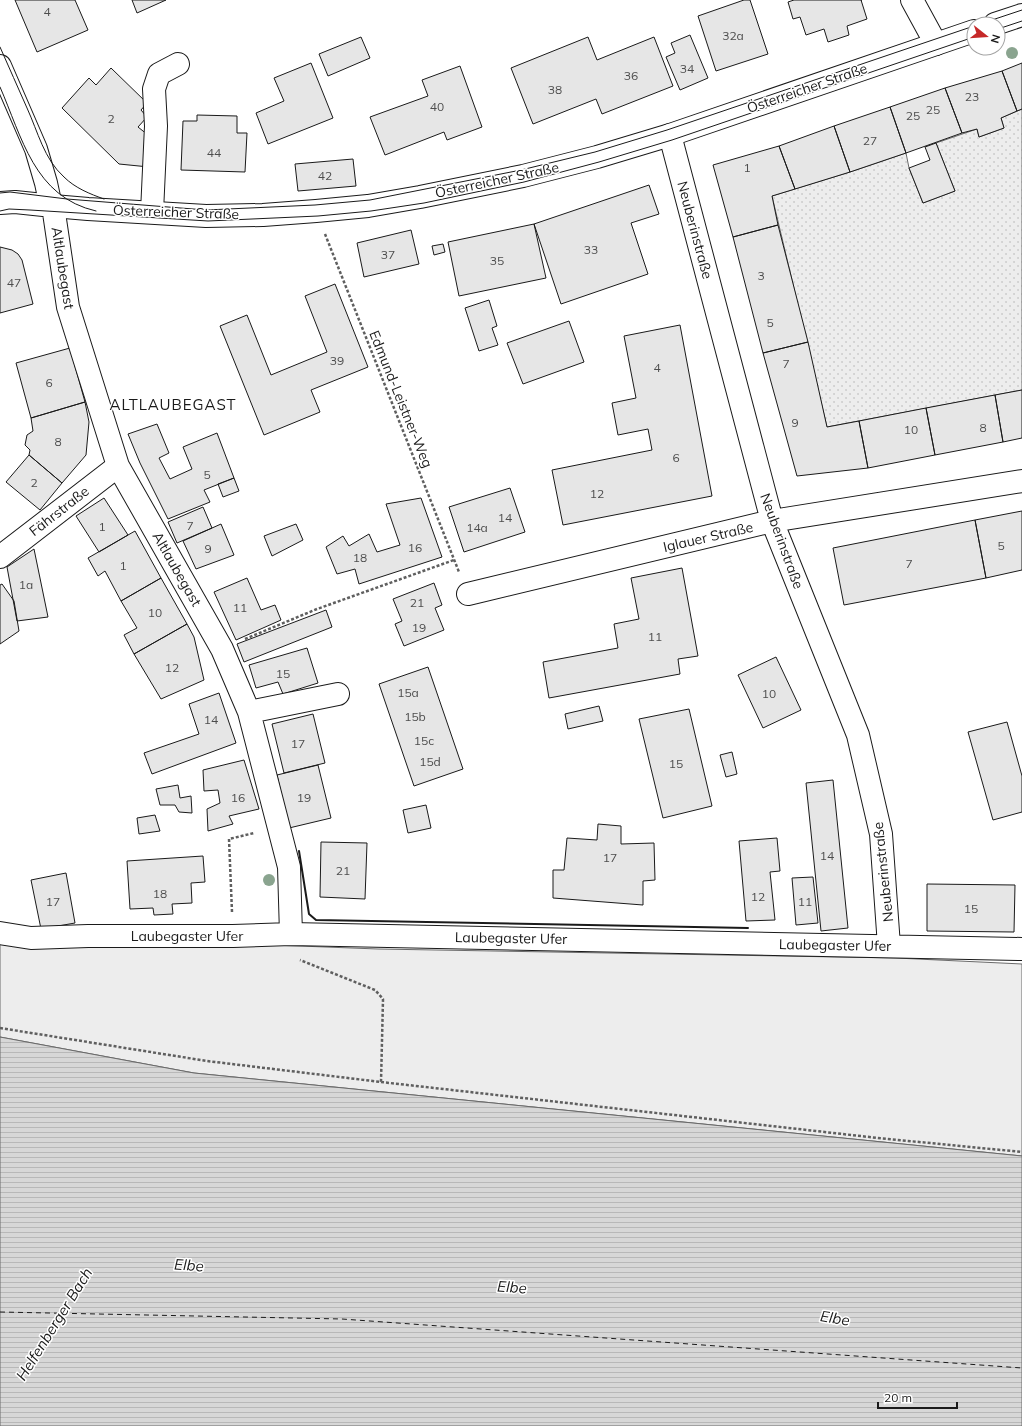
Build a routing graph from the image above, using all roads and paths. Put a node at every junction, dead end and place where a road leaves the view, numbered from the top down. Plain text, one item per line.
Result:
1 (912, 0) edge
2 (1022, 15) edge
3 (1006, 20) edge
4 (966, 34) edge
5 (936, 44) junction
6 (178, 64) dead end
7 (0, 66) edge
8 (670, 135) junction
9 (0, 203) edge
10 (53, 206) junction
11 (316, 211) junction
12 (152, 212) junction
13 (118, 466) junction
14 (1022, 481) edge
15 (772, 522) junction
16 (0, 557) edge
17 (454, 560) junction
18 (468, 594) joint
19 (222, 649) junction
20 (338, 694) dead end
21 (249, 712) junction
22 (279, 827) junction
23 (0, 933) edge
24 (292, 934) junction
25 (233, 936) junction
26 (889, 946) junction
27 (1022, 949) edge
28 (294, 958) dead end
29 (0, 1028) edge
30 (381, 1082) junction
31 (1022, 1152) edge

1 - 5 street
2 - 3 street
4 - 5 street, Österreicher Straße
5 - 8 street, Österreicher Straße
6 - 12 street
7 - 10 street, Altlaubegast
8 - 11 street, Österreicher Straße
8 - 15 street, Neuberinstraße
9 - 10 street, Österreicher Straße
10 - 12 street, Österreicher Straße
10 - 13 street, Altlaubegast
11 - 12 street, Österreicher Straße
11 - 17 path, Edmund-Leistner-Weg
13 - 16 street, Fährstraße
13 - 19 street, Altlaubegast
14 - 15 street, Iglauer Straße
15 - 18 street, Iglauer Straße
15 - 26 street, Neuberinstraße
17 - 18 path, Edmund-Leistner-Weg
17 - 19 path
19 - 21 street, Altlaubegast
20 - 21 street
21 - 22 street, Altlaubegast
22 - 24 street, Altlaubegast
22 - 25 path
23 - 25 street, Laubegaster Ufer
24 - 25 street, Laubegaster Ufer
24 - 26 street, Laubegaster Ufer
26 - 27 street, Laubegaster Ufer
28 - 30 path
29 - 30 path
30 - 31 path

